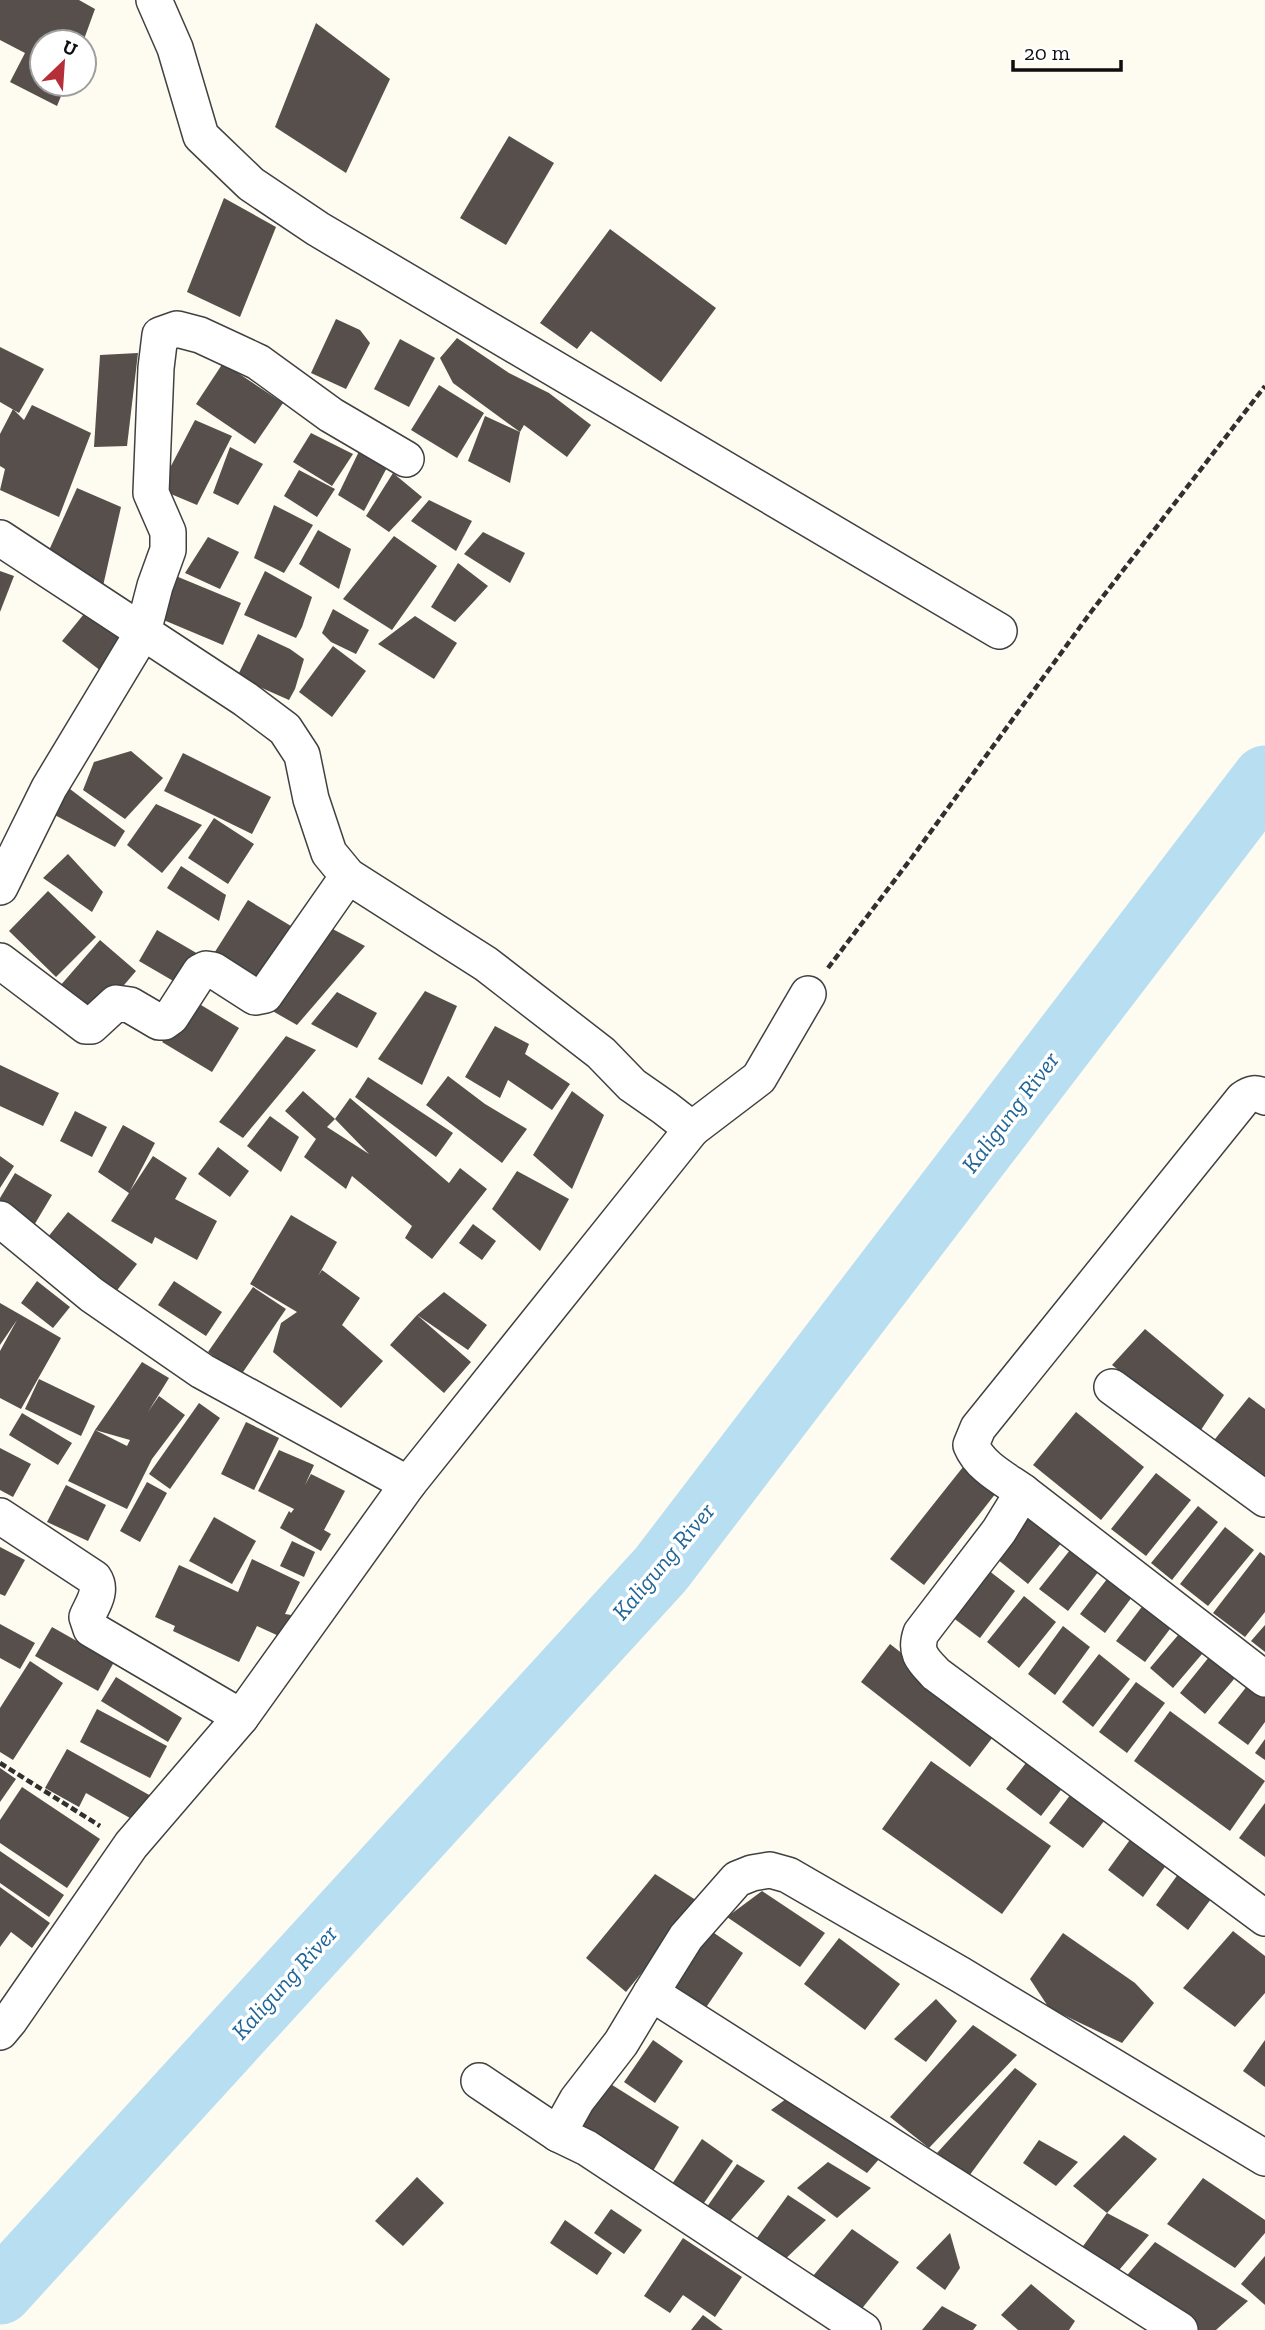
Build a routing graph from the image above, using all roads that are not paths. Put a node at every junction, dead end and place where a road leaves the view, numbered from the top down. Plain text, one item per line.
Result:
1 (154, 0) edge
2 (406, 459) dead end
3 (0, 538) edge
4 (999, 631) dead end
5 (143, 632) junction
6 (348, 876) junction
7 (0, 887) edge
8 (0, 961) edge
9 (808, 994) road end
10 (1265, 1097) edge
11 (692, 1129) junction
12 (0, 1219) edge
13 (1112, 1387) dead end
14 (408, 1484) junction
15 (1023, 1492) junction
16 (1265, 1499) edge
17 (0, 1516) edge
18 (1265, 1679) edge
19 (241, 1717) junction
20 (1265, 1918) edge
21 (651, 1993) junction
22 (3, 2022) edge
23 (479, 2081) dead end
24 (558, 2134) junction
25 (1265, 2158) edge
26 (863, 2330) edge
27 (1180, 2330) edge

1 - 4 street
2 - 5 street
3 - 5 street
5 - 6 street
5 - 7 street
6 - 8 street
6 - 11 street
9 - 11 street
10 - 15 street
11 - 14 street
12 - 14 street
13 - 16 street
14 - 19 street
15 - 18 street
15 - 20 street
17 - 19 street
19 - 22 street
21 - 24 street
21 - 25 street
21 - 27 street
23 - 24 street
24 - 26 street

